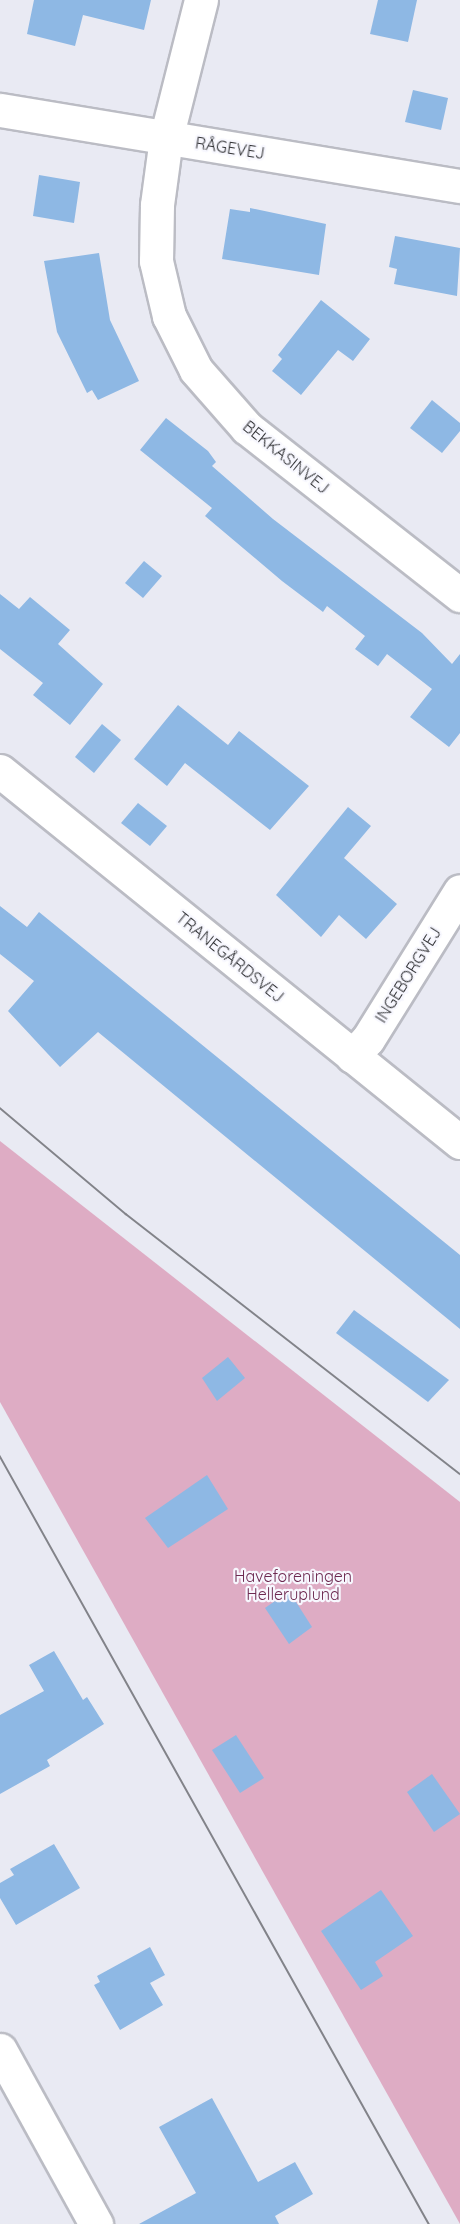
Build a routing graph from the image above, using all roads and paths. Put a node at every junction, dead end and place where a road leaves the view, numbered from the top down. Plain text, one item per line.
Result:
1 (201, 0) edge
2 (0, 110) edge
3 (166, 138) junction
4 (460, 186) edge
5 (460, 595) edge
6 (0, 771) edge
7 (460, 891) edge
8 (352, 1056) junction
9 (460, 1142) edge
10 (0, 2050) edge
11 (96, 2224) edge

1 - 3 street, BEKKASINVEJ
2 - 3 street, RÅGEVEJ
3 - 4 street, RÅGEVEJ
3 - 5 street, BEKKASINVEJ
6 - 8 street, TRANEGÅRDSVEJ
7 - 8 street, INGEBORGVEJ
8 - 9 street, TRANEGÅRDSVEJ
10 - 11 street

